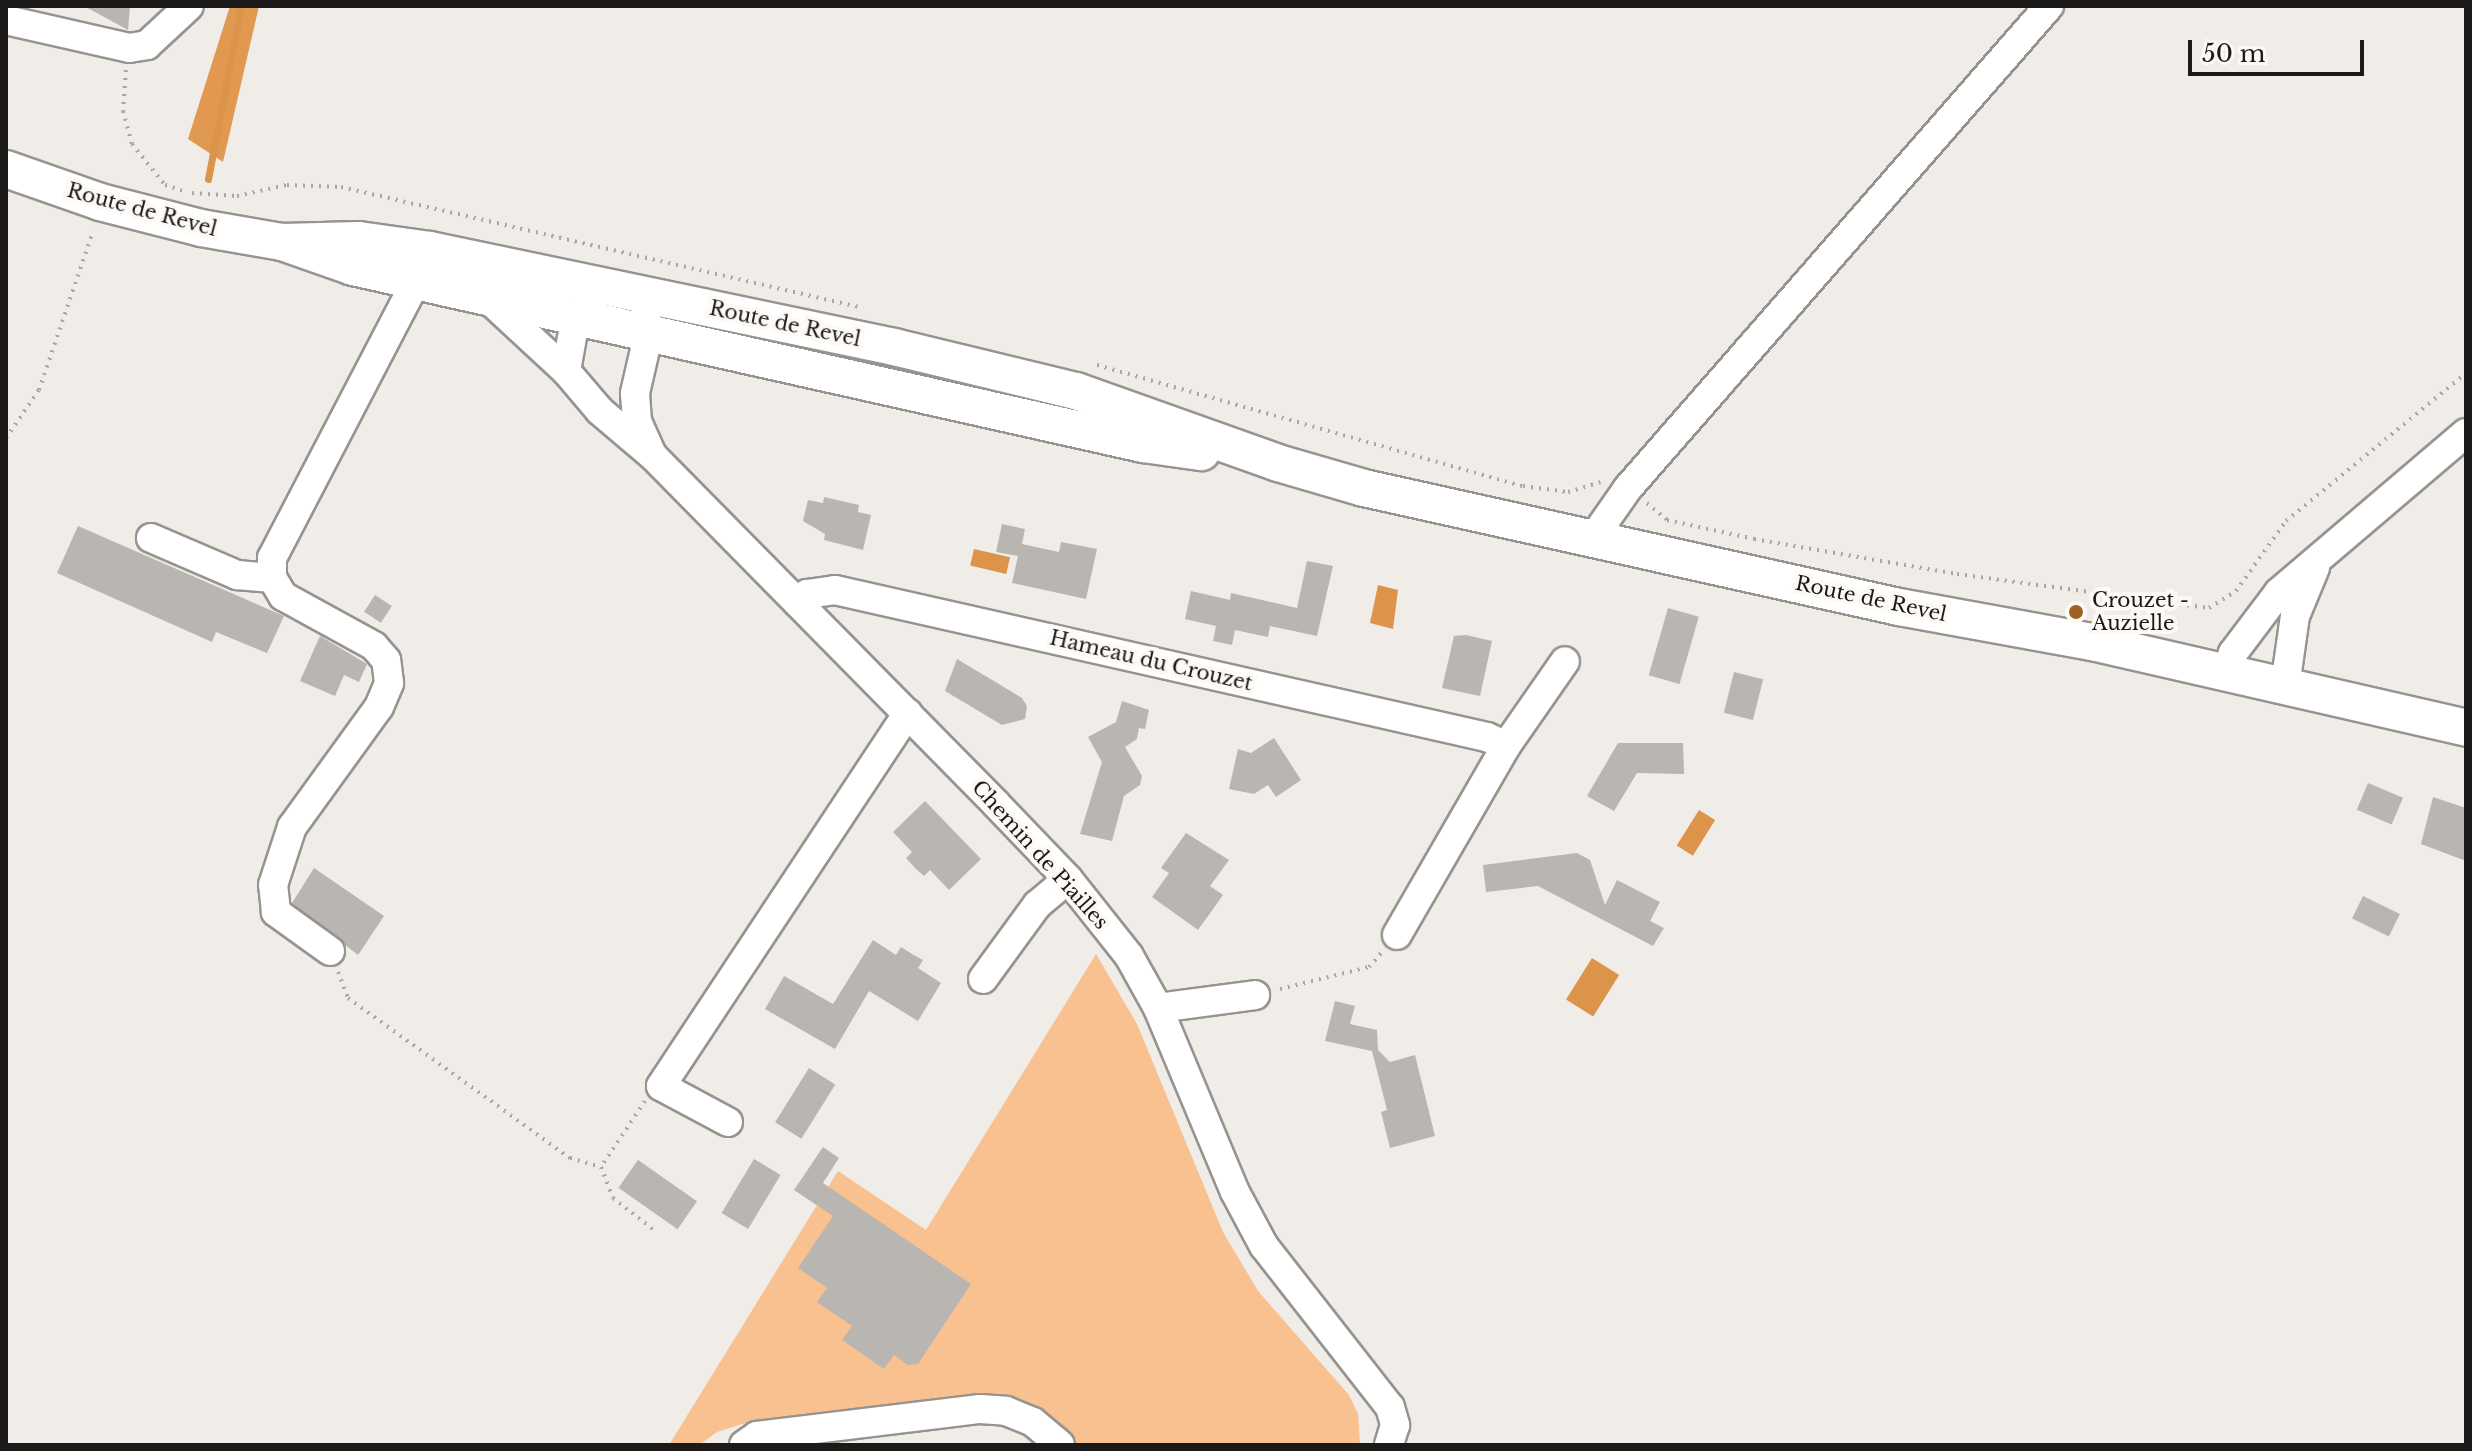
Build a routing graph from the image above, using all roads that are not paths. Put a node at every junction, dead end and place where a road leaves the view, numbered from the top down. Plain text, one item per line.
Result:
1 (189, 6) edge
2 (2049, 6) edge
3 (6, 20) edge
4 (6, 169) edge
5 (425, 265) junction
6 (630, 291) junction
7 (485, 295) junction
8 (576, 315) junction
9 (649, 332) junction
10 (566, 371) junction
11 (2466, 433) edge
12 (653, 456) junction
13 (1278, 463) junction
14 (151, 538) dead end
15 (1593, 538) junction
16 (2322, 556) junction
17 (272, 578) junction
18 (797, 602) junction
19 (1565, 661) dead end
20 (2226, 673) junction
21 (2285, 686) junction
22 (908, 713) junction
23 (2466, 728) edge
24 (1506, 746) junction
25 (1068, 879) junction
26 (1397, 935) road end
27 (330, 951) road end
28 (983, 979) dead end
29 (1255, 995) road end
30 (1158, 1008) junction
31 (728, 1122) dead end
32 (744, 1445) edge
33 (1060, 1445) edge
34 (1389, 1445) edge

1 - 3 street
2 - 15 street
4 - 5 main road, Route de Revel
5 - 6 main road, Route de Revel
5 - 7 main road, Route de Revel
5 - 17 street
6 - 8 street
6 - 9 street, Chemin de Piailles
6 - 13 main road, Route de Revel
7 - 8 main road, Route de Revel
7 - 10 street, Chemin de Piailles
8 - 9 main road, Route de Revel
8 - 10 street
9 - 12 street, Chemin de Piailles
9 - 13 main road, Route de Revel
10 - 12 street, Chemin de Piailles
11 - 16 street
12 - 18 street, Chemin de Piailles
13 - 15 main road, Route de Revel
14 - 17 street
15 - 20 main road, Route de Revel
16 - 20 street
16 - 21 street
17 - 27 street
18 - 22 street, Chemin de Piailles
18 - 24 street, Hameau du Crouzet
19 - 24 street
20 - 21 main road, Route de Revel
21 - 23 main road, Route de Revel
22 - 25 street, Chemin de Piailles
22 - 31 street
24 - 26 street
25 - 28 street
25 - 30 street, Chemin de Piailles
29 - 30 street
30 - 34 street, Chemin de Piailles
32 - 33 street

